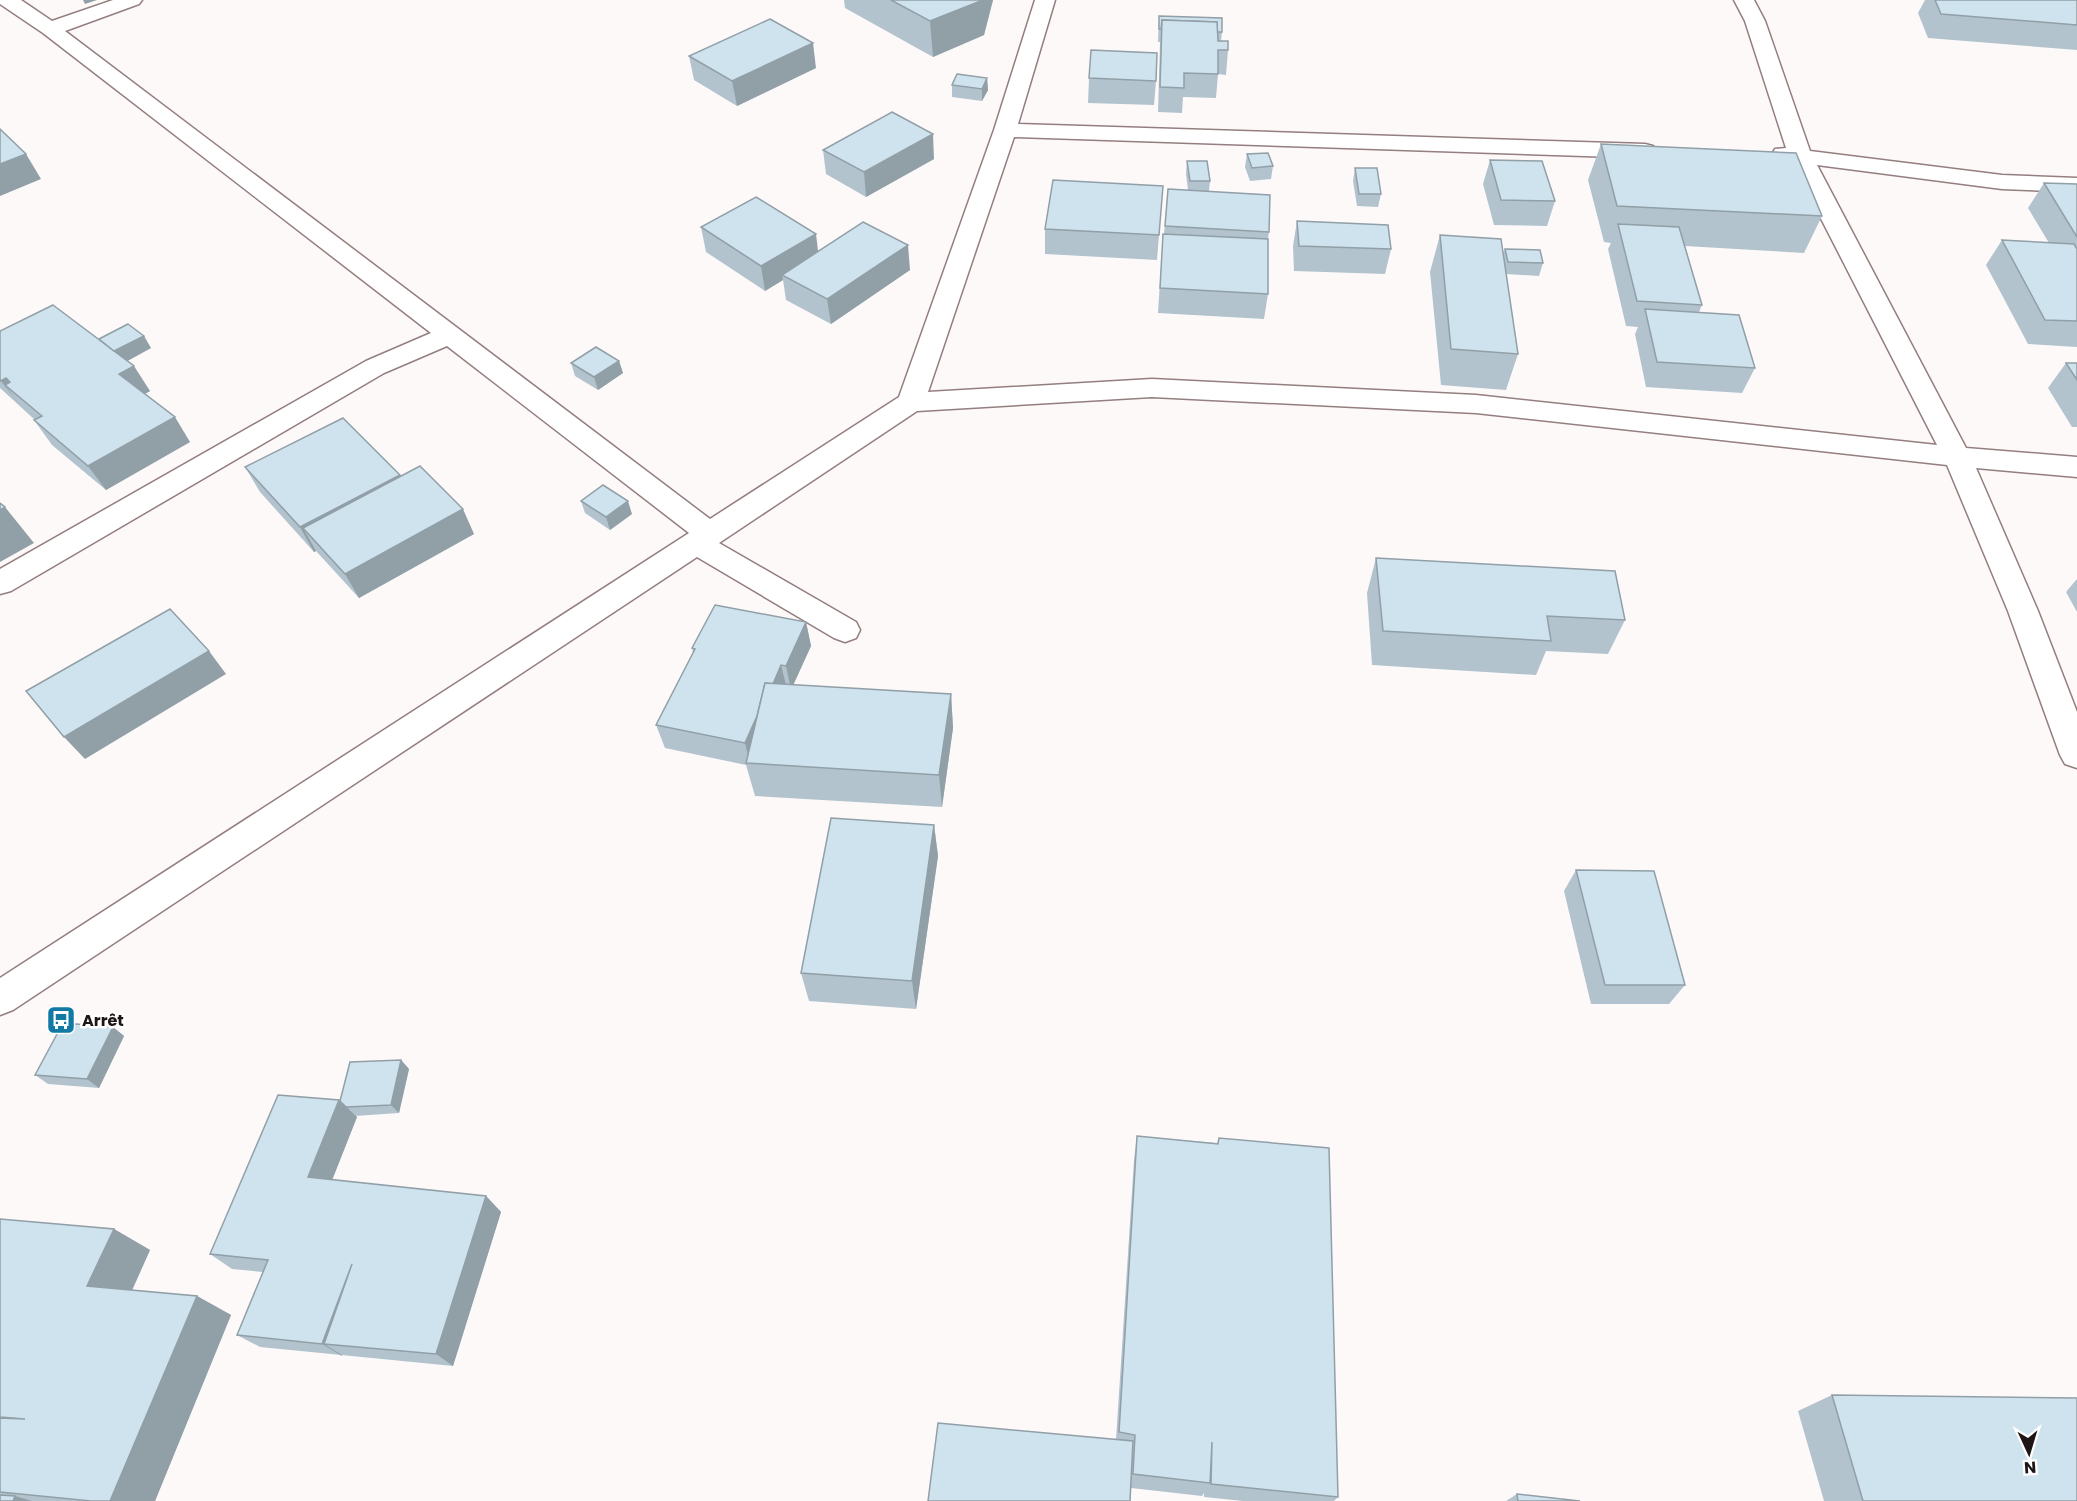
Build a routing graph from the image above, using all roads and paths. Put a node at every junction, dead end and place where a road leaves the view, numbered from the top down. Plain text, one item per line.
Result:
1 (7, 0) edge
2 (132, 0) edge
3 (1045, 0) edge
4 (1744, 0) edge
5 (50, 29) junction
6 (1005, 130) junction
7 (1669, 152) edge
8 (1764, 154) edge
9 (1800, 154) junction
10 (2077, 185) edge
11 (450, 335) junction
12 (911, 402) junction
13 (1957, 457) junction
14 (2077, 467) edge
15 (710, 534) junction
16 (0, 584) edge
17 (844, 630) dead end
18 (2077, 755) edge
19 (0, 998) edge

1 - 5 street
2 - 5 street
3 - 6 street
4 - 9 street
5 - 11 street
6 - 7 street
6 - 12 street
8 - 9 street
9 - 10 street
9 - 13 street
11 - 15 street
11 - 16 street
12 - 13 street
12 - 15 street
13 - 14 street
13 - 18 street
15 - 17 street
15 - 19 street

